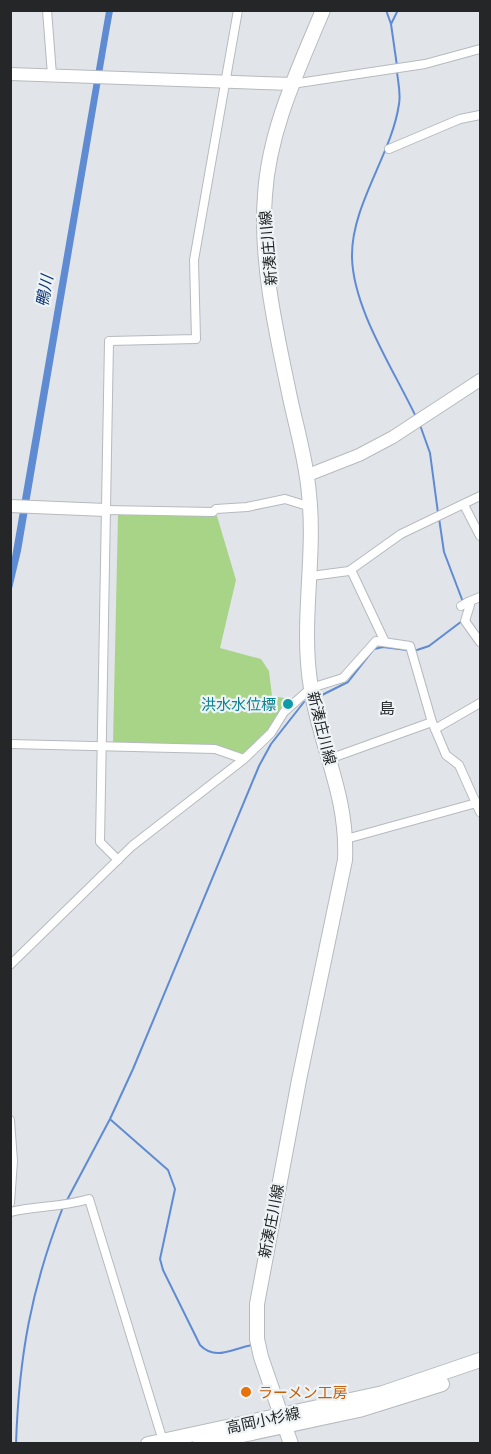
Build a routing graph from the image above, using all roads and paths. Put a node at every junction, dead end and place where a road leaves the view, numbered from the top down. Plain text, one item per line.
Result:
1 (47, 10) edge
2 (238, 10) edge
3 (323, 10) edge
4 (480, 49) edge
5 (10, 74) edge
6 (52, 75) junction
7 (227, 82) junction
8 (292, 84) junction
9 (480, 115) edge
10 (389, 149) dead end
11 (480, 380) edge
12 (308, 475) junction
13 (480, 496) edge
14 (464, 505) junction
15 (14, 506) edge
16 (310, 507) junction
17 (106, 510) junction
18 (480, 536) edge
19 (351, 570) junction
20 (311, 576) junction
21 (480, 597) edge
22 (385, 642) junction
23 (480, 642) edge
24 (311, 688) junction
25 (480, 703) edge
26 (433, 725) junction
27 (10, 744) edge
28 (103, 745) junction
29 (243, 759) junction
30 (329, 759) junction
31 (479, 806) edge
32 (346, 839) junction
33 (118, 860) junction
34 (10, 965) edge
35 (10, 1120) edge
36 (12, 1161) edge
37 (10, 1203) edge
38 (10, 1212) edge
39 (480, 1360) edge
40 (480, 1370) edge
41 (282, 1421) junction
42 (163, 1441) junction
43 (148, 1443) edge
44 (200, 1443) edge
45 (291, 1443) edge

1 - 6 street
2 - 7 street
3 - 8 main road, 新湊庄川線
4 - 8 street
5 - 6 street
6 - 7 street
7 - 8 street
7 - 17 street
8 - 12 main road, 新湊庄川線
9 - 10 street
11 - 12 street
12 - 16 main road, 新湊庄川線
13 - 14 street
14 - 18 street
14 - 19 street
15 - 17 street
16 - 17 street
16 - 20 main road, 新湊庄川線
17 - 28 street
19 - 20 street
19 - 22 street
20 - 24 main road, 新湊庄川線
21 - 23 street
22 - 24 street
22 - 26 street
24 - 29 street
24 - 30 main road, 新湊庄川線
25 - 26 street
26 - 30 street
26 - 31 street
27 - 28 street
28 - 29 street
28 - 33 street
29 - 33 street
30 - 32 main road, 新湊庄川線
31 - 32 street
32 - 41 main road, 新湊庄川線
33 - 34 street
35 - 36 street
36 - 37 street
38 - 42 street
39 - 41 main road, 高岡小杉線
40 - 41 main road, 高岡小杉線
41 - 42 main road, 高岡小杉線
41 - 44 main road, 高岡小杉線
41 - 45 main road, 新湊庄川線
42 - 43 main road, 高岡小杉線

